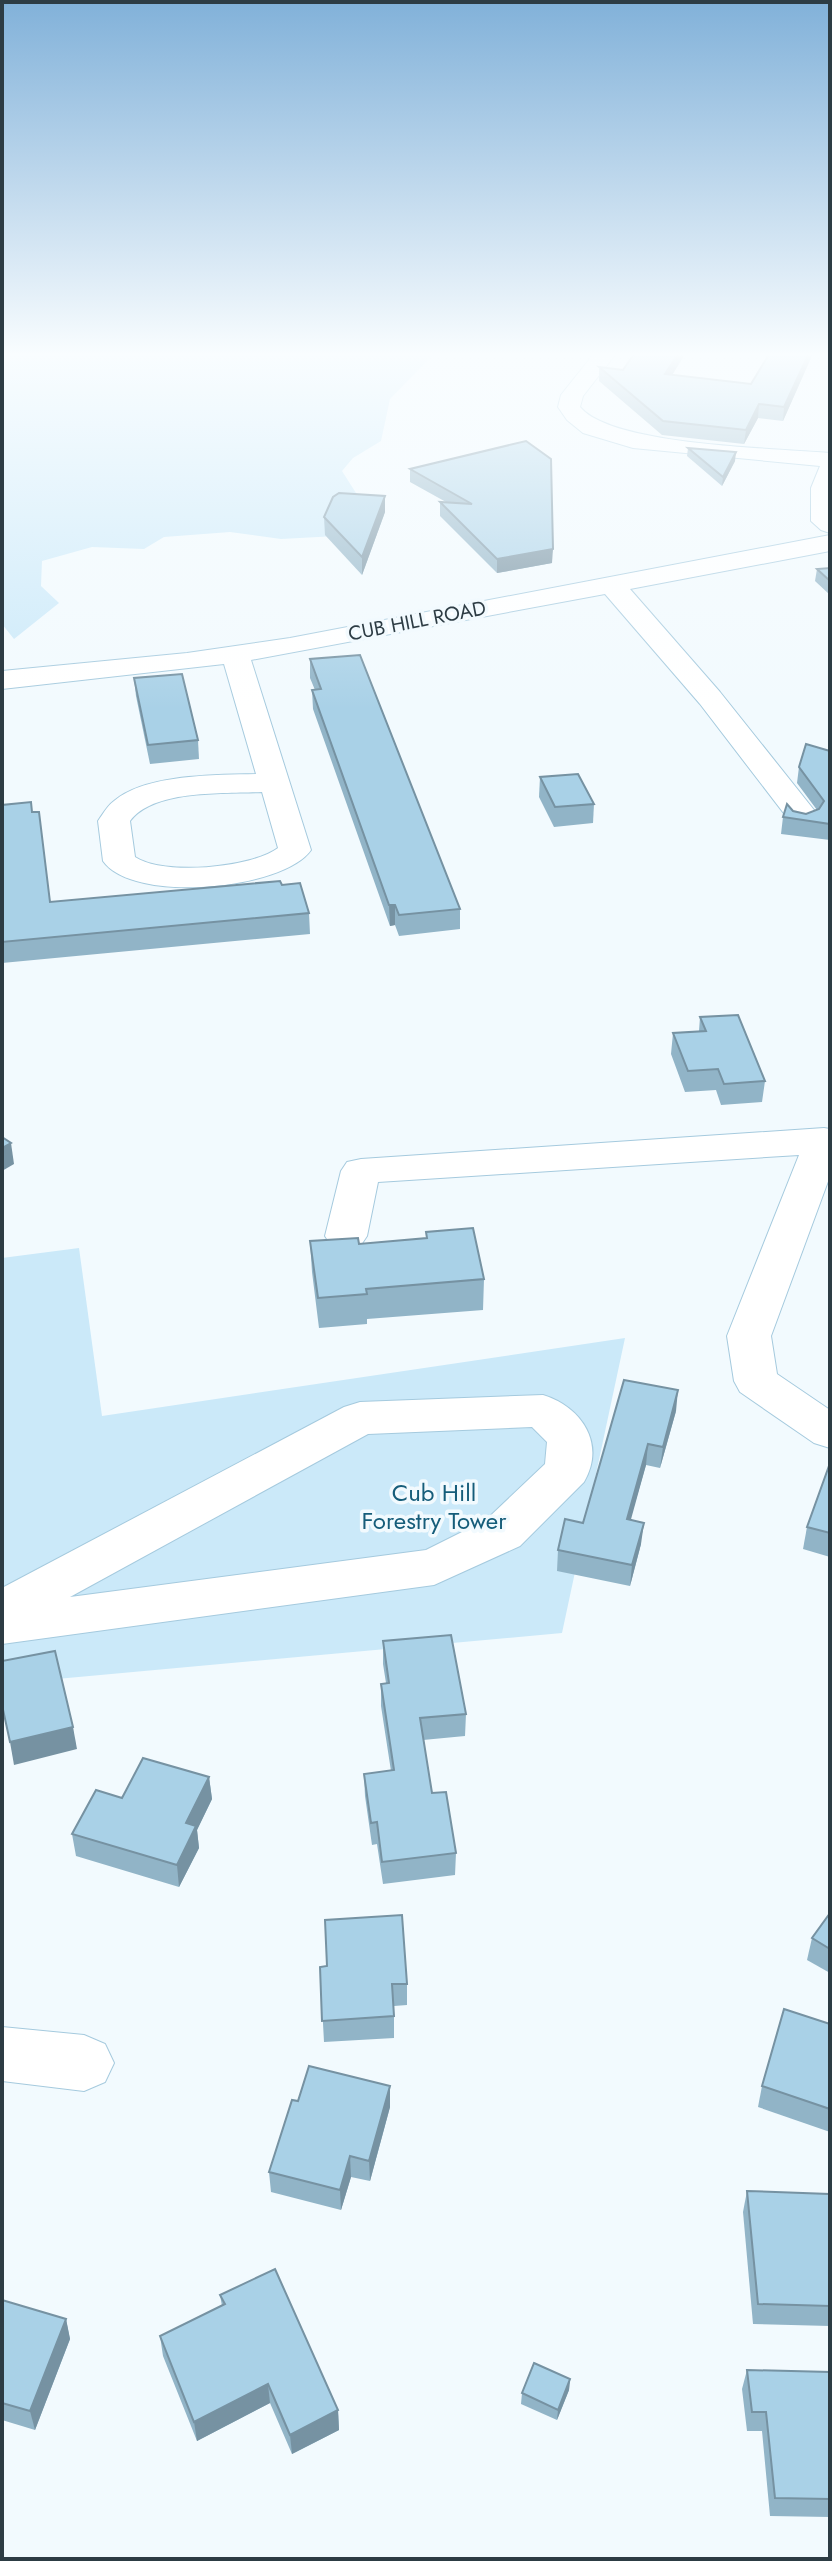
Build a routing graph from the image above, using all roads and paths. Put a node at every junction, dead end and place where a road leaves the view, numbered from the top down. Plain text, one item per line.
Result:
1 (829, 471) edge
2 (830, 525) edge
3 (830, 543) edge
4 (611, 584) junction
5 (235, 655) junction
6 (2, 680) edge
7 (273, 782) junction
8 (803, 817) edge
9 (827, 1140) edge
10 (346, 1236) edge
11 (830, 1432) edge
12 (2, 1611) edge
13 (2, 1625) edge
14 (2, 2054) edge
15 (84, 2063) dead end

1 - 2 street
3 - 4 street, CUB HILL ROAD
4 - 5 street, CUB HILL ROAD
4 - 8 street
5 - 6 street, CUB HILL ROAD
5 - 7 street
7 - 7 street
9 - 10 street
9 - 11 street
12 - 13 street
14 - 15 street

